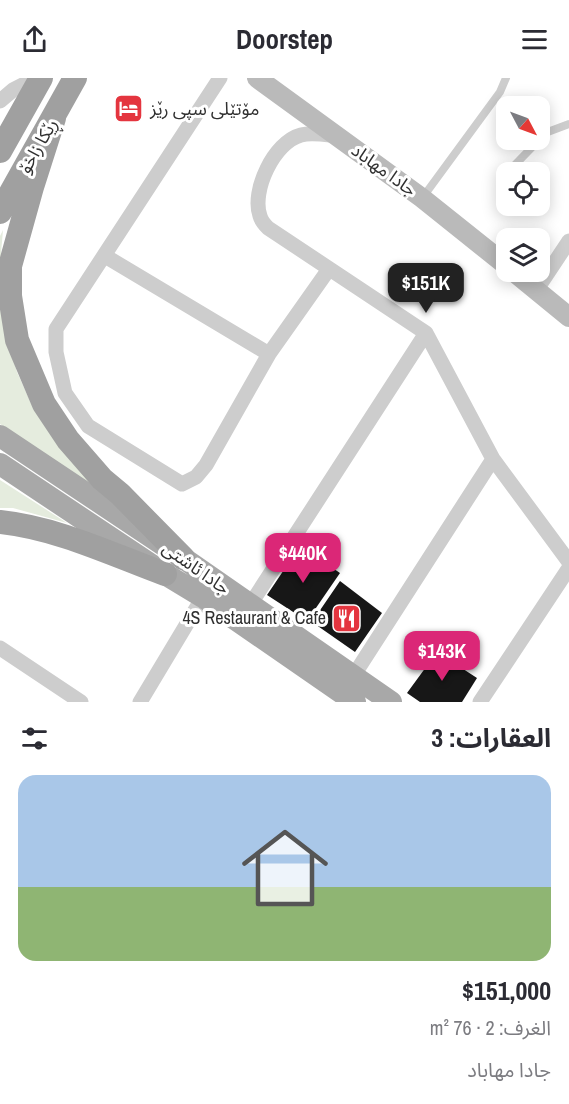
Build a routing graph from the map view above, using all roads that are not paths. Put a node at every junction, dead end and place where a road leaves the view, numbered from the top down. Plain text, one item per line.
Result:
1 (36, 78) edge
2 (41, 78) edge
3 (75, 78) edge
4 (220, 78) edge
5 (258, 78) edge
6 (506, 78) edge
7 (0, 101) edge
8 (54, 118) junction
9 (569, 124) edge
10 (550, 131) edge
11 (338, 136) junction
12 (530, 150) edge
13 (0, 151) edge
14 (518, 162) edge
15 (422, 198) junction
16 (0, 212) edge
17 (569, 241) edge
18 (105, 256) junction
19 (496, 257) edge
20 (329, 269) junction
21 (528, 282) edge
22 (537, 289) junction
23 (569, 317) edge
24 (426, 333) junction
25 (269, 354) junction
26 (0, 436) edge
27 (493, 459) junction
28 (0, 464) edge
29 (0, 522) edge
30 (183, 558) junction
31 (569, 562) edge
32 (569, 568) edge
33 (165, 574) junction
34 (203, 597) junction
35 (250, 605) junction
36 (0, 648) edge
37 (354, 675) junction
38 (81, 702) edge
39 (141, 702) edge
40 (355, 702) edge
41 (391, 702) edge
42 (480, 702) edge

1 - 7 street
2 - 13 highway, ڕێکا زاخۆ
3 - 8 highway, ڕێکا زاخۆ
4 - 18 street
5 - 11 main road, جادا مهاباد
6 - 15 lane
8 - 16 highway, ڕێکا زاخۆ
8 - 30 highway
9 - 10 lane
11 - 15 main road, جادا مهاباد
11 - 20 street
12 - 14 lane
15 - 19 main road, جادا مهاباد
17 - 22 street
18 - 25 street
18 - 25 street
20 - 24 street
20 - 25 street
21 - 22 main road
22 - 23 main road
24 - 27 street
24 - 35 street
26 - 30 main road, جادا ئاشتی
27 - 31 street
27 - 37 street
28 - 33 main road, جادا ئاشتی
29 - 33 highway
30 - 35 main road, جادا ئاشتی
32 - 42 street
33 - 34 main road, جادا ئاشتی
34 - 39 street
34 - 40 main road, جادا ئاشتی
35 - 37 main road, جادا ئاشتی
36 - 38 street
37 - 41 main road, جادا ئاشتی

